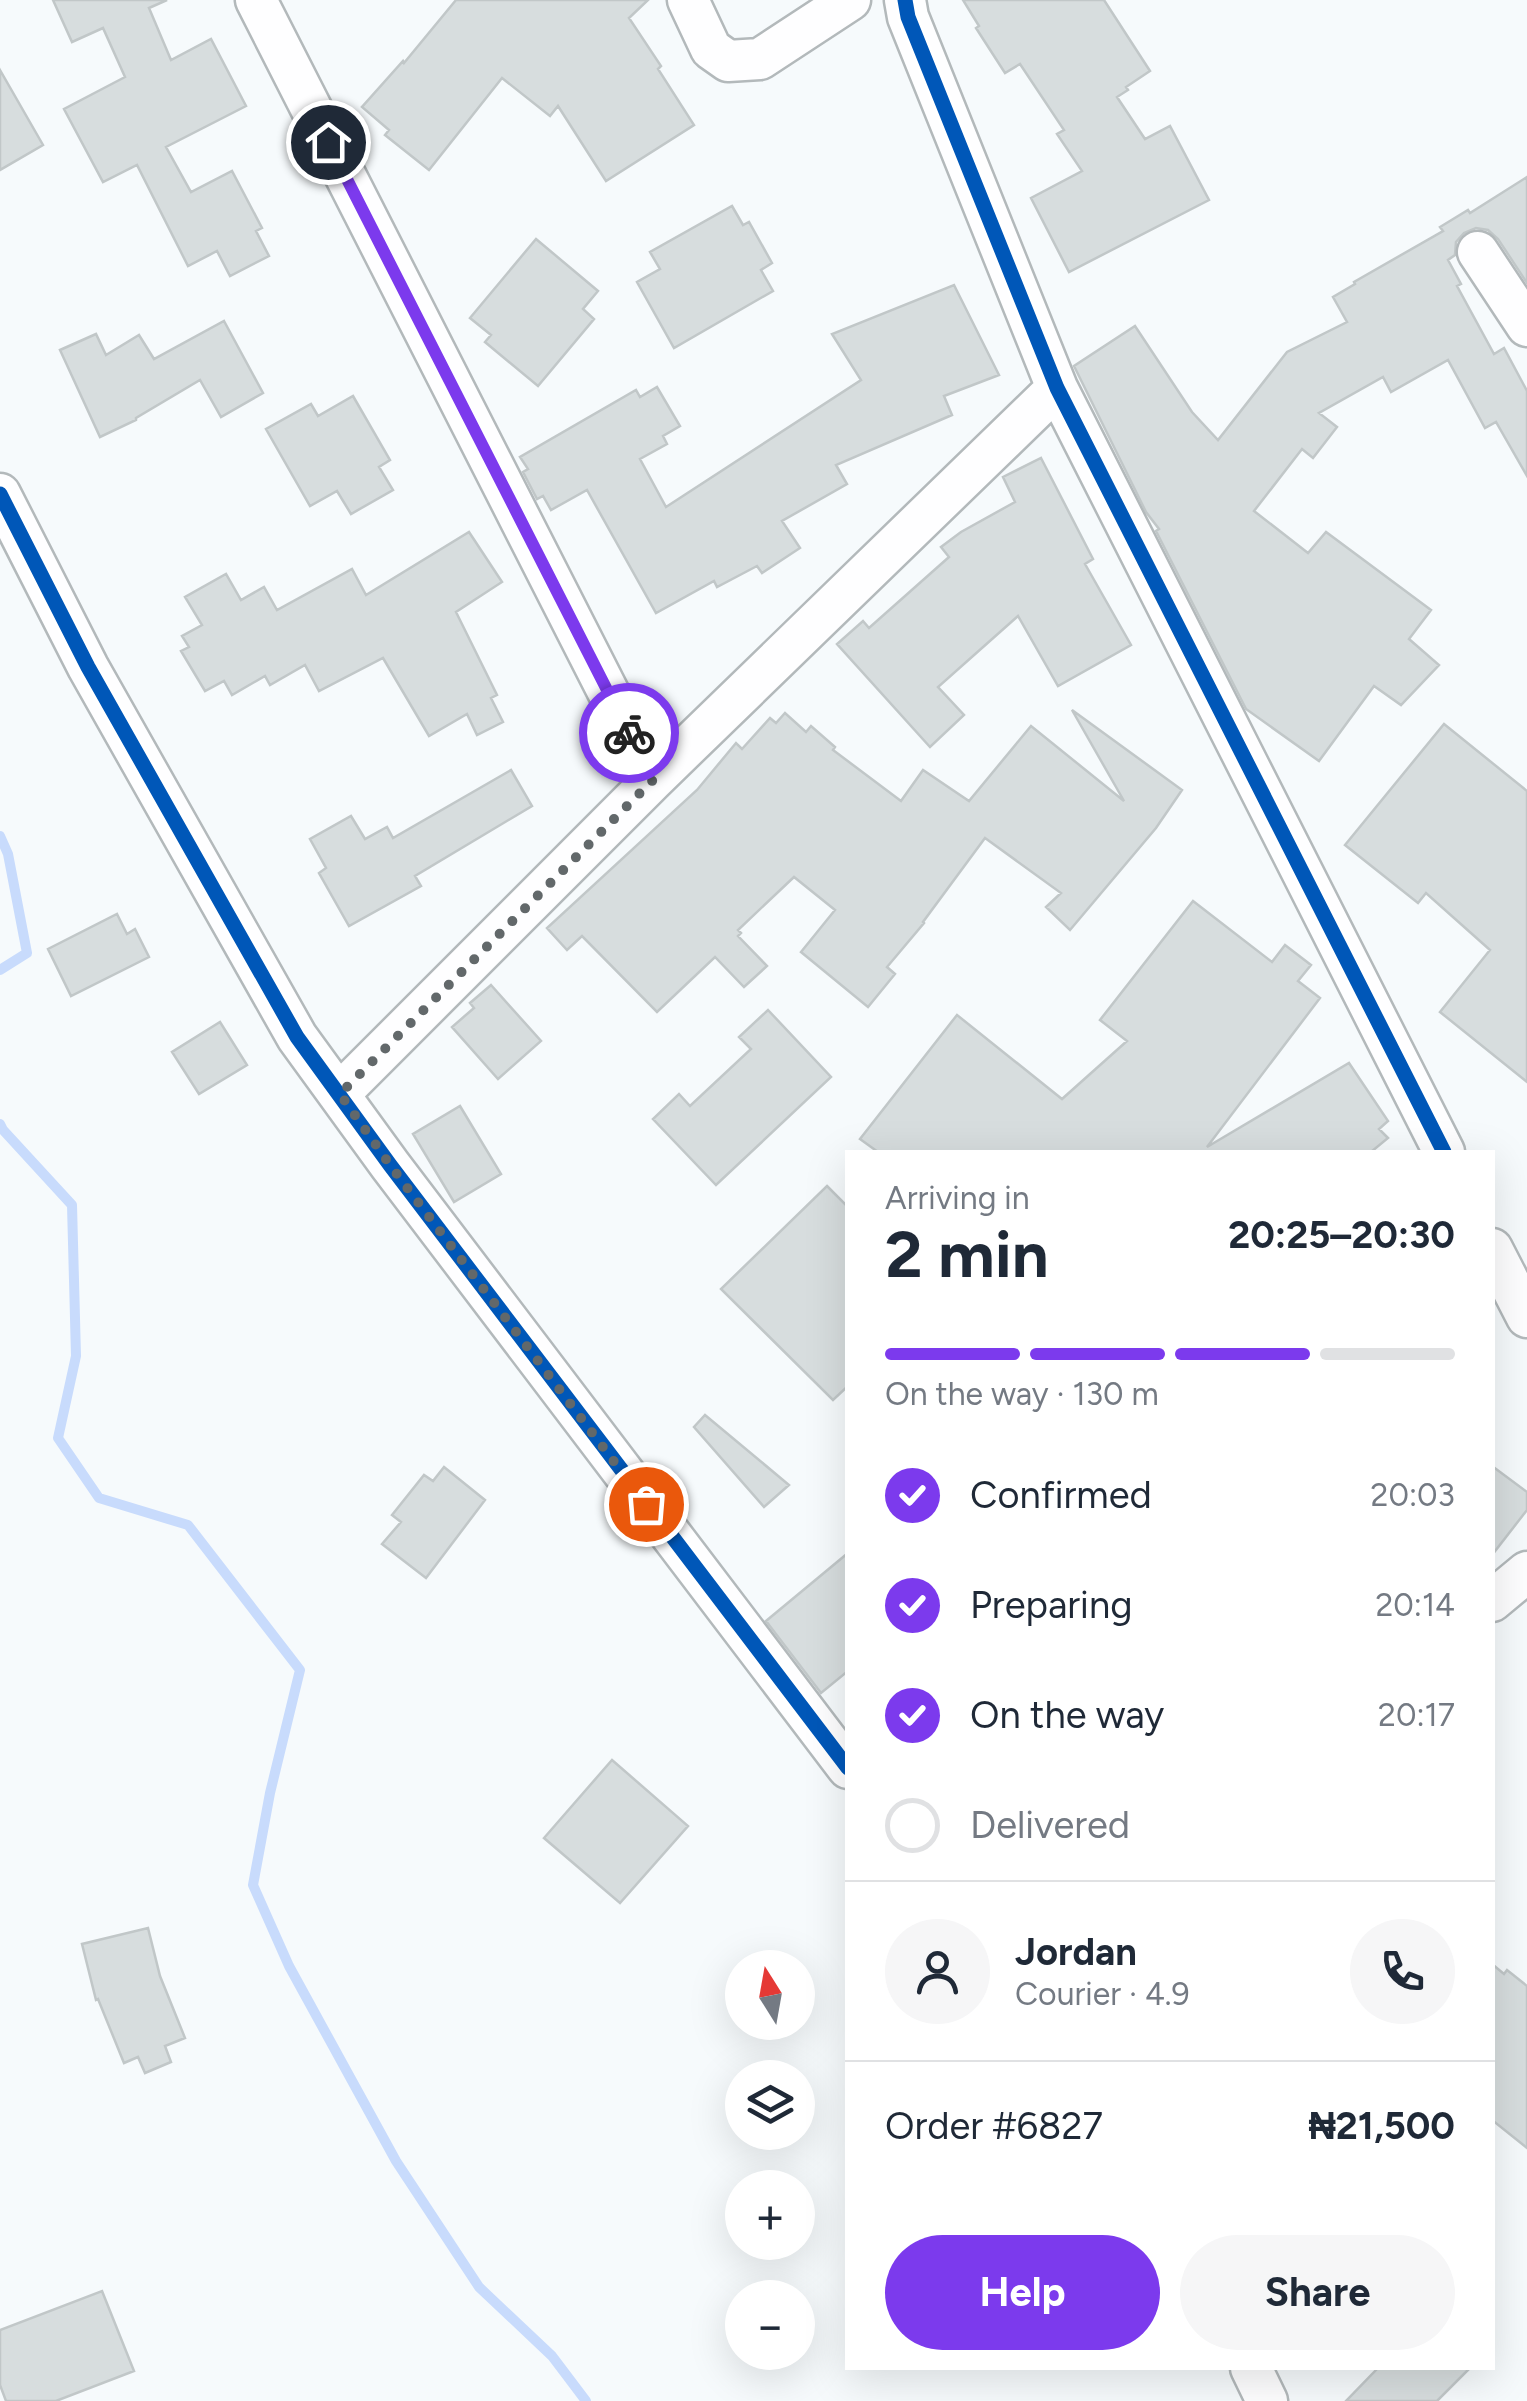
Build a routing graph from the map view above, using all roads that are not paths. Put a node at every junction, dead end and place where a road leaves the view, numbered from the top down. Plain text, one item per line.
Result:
1 (256, 0) edge
2 (688, 0) edge
3 (850, 0) edge
4 (905, 0) edge
5 (1478, 252) dead end
6 (1527, 326) edge
7 (1057, 388) junction
8 (0, 494) edge
9 (653, 780) junction
10 (340, 1094) junction
11 (1443, 1150) edge
12 (1495, 1255) edge
13 (1527, 1317) edge
14 (1527, 1572) edge
15 (1495, 1599) edge
16 (845, 1764) edge
17 (1252, 2370) edge
18 (1267, 2401) edge

1 - 9 street
2 - 3 street
4 - 7 street
5 - 6 street
7 - 9 street
7 - 11 street
8 - 10 street
9 - 10 street
10 - 16 street
12 - 13 street
14 - 15 street
17 - 18 street

